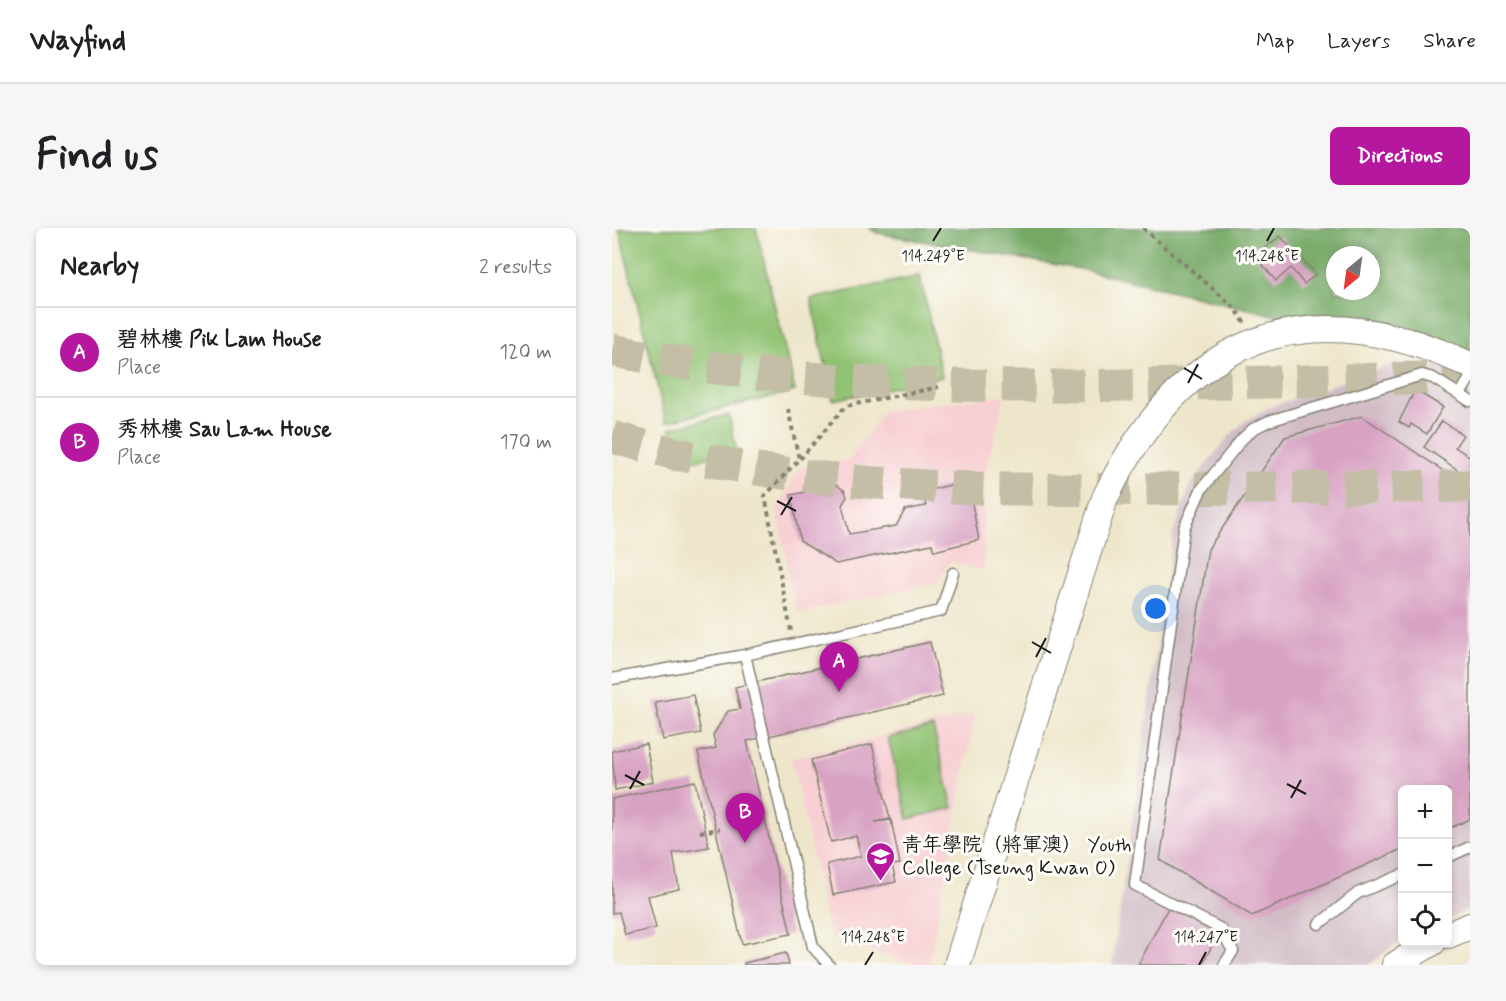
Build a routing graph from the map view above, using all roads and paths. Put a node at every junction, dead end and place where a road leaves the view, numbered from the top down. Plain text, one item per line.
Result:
1 (1143, 228) edge
2 (1254, 340) junction
3 (1470, 365) edge
4 (1470, 378) edge
5 (939, 387) dead end
6 (1460, 394) junction
7 (1470, 401) edge
8 (788, 409) dead end
9 (799, 459) junction
10 (953, 573) dead end
11 (793, 644) junction
12 (745, 655) junction
13 (612, 679) edge
14 (720, 829) dead end
15 (700, 832) dead end
16 (1470, 847) edge
17 (1452, 855) edge
18 (1398, 877) edge
19 (1319, 924) dead end
20 (1470, 926) edge
21 (1452, 934) edge
22 (829, 965) edge
23 (957, 965) edge
24 (1224, 965) edge

1 - 2 path
2 - 3 street
2 - 23 street
4 - 6 lane
5 - 9 path
6 - 7 lane
6 - 24 lane
8 - 9 path
9 - 11 path
10 - 11 lane
11 - 12 lane
12 - 13 lane
12 - 22 lane
14 - 15 path
16 - 17 lane
18 - 19 lane
20 - 21 street

